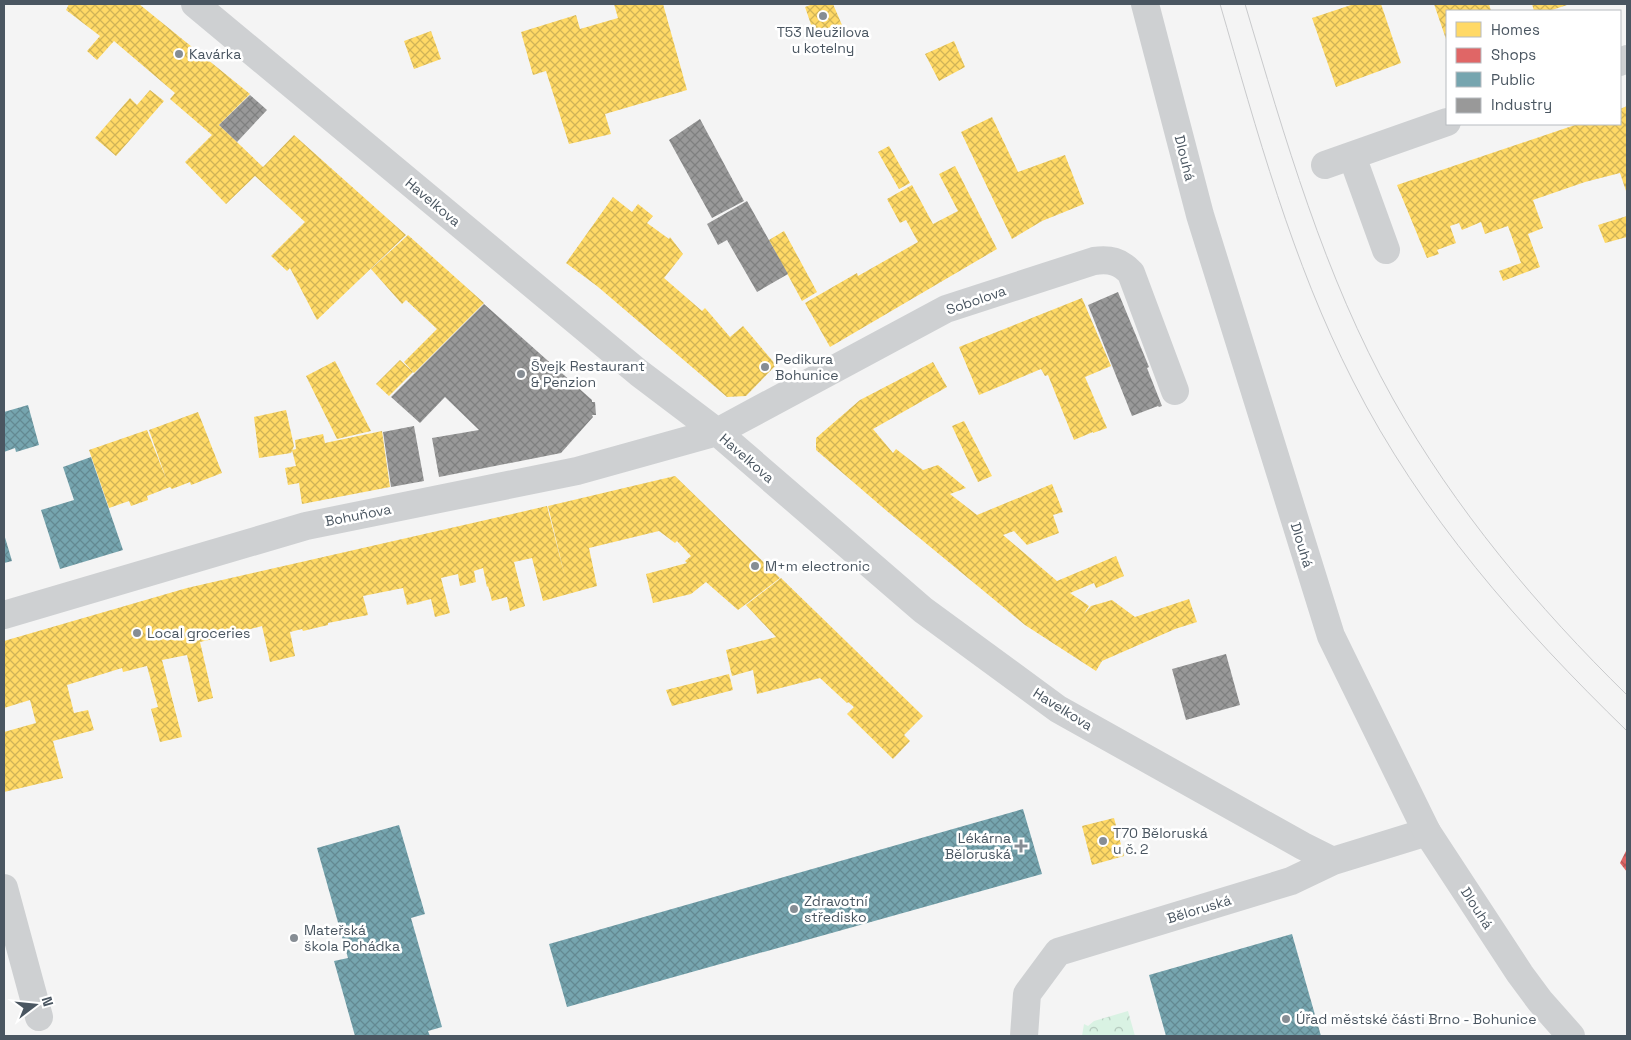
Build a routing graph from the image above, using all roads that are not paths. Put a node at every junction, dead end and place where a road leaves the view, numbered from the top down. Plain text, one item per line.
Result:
1 (195, 4) edge
2 (1145, 4) edge
3 (1446, 122) edge
4 (1352, 156) junction
5 (1324, 165) dead end
6 (1386, 250) dead end
7 (1176, 391) dead end
8 (717, 432) junction
9 (4, 615) edge
10 (1427, 832) junction
11 (1333, 861) junction
12 (4, 888) edge
13 (40, 1017) dead end
14 (1024, 1036) edge
15 (1571, 1036) edge

1 - 8 street, Havelkova
2 - 10 street, Dlouhá
3 - 4 street
4 - 5 street
4 - 6 street
7 - 8 street, Sobolova
8 - 9 street, Bohuňova
8 - 11 street, Havelkova
10 - 11 street, Běloruská
10 - 15 street, Dlouhá
11 - 14 street, Běloruská
12 - 13 street

